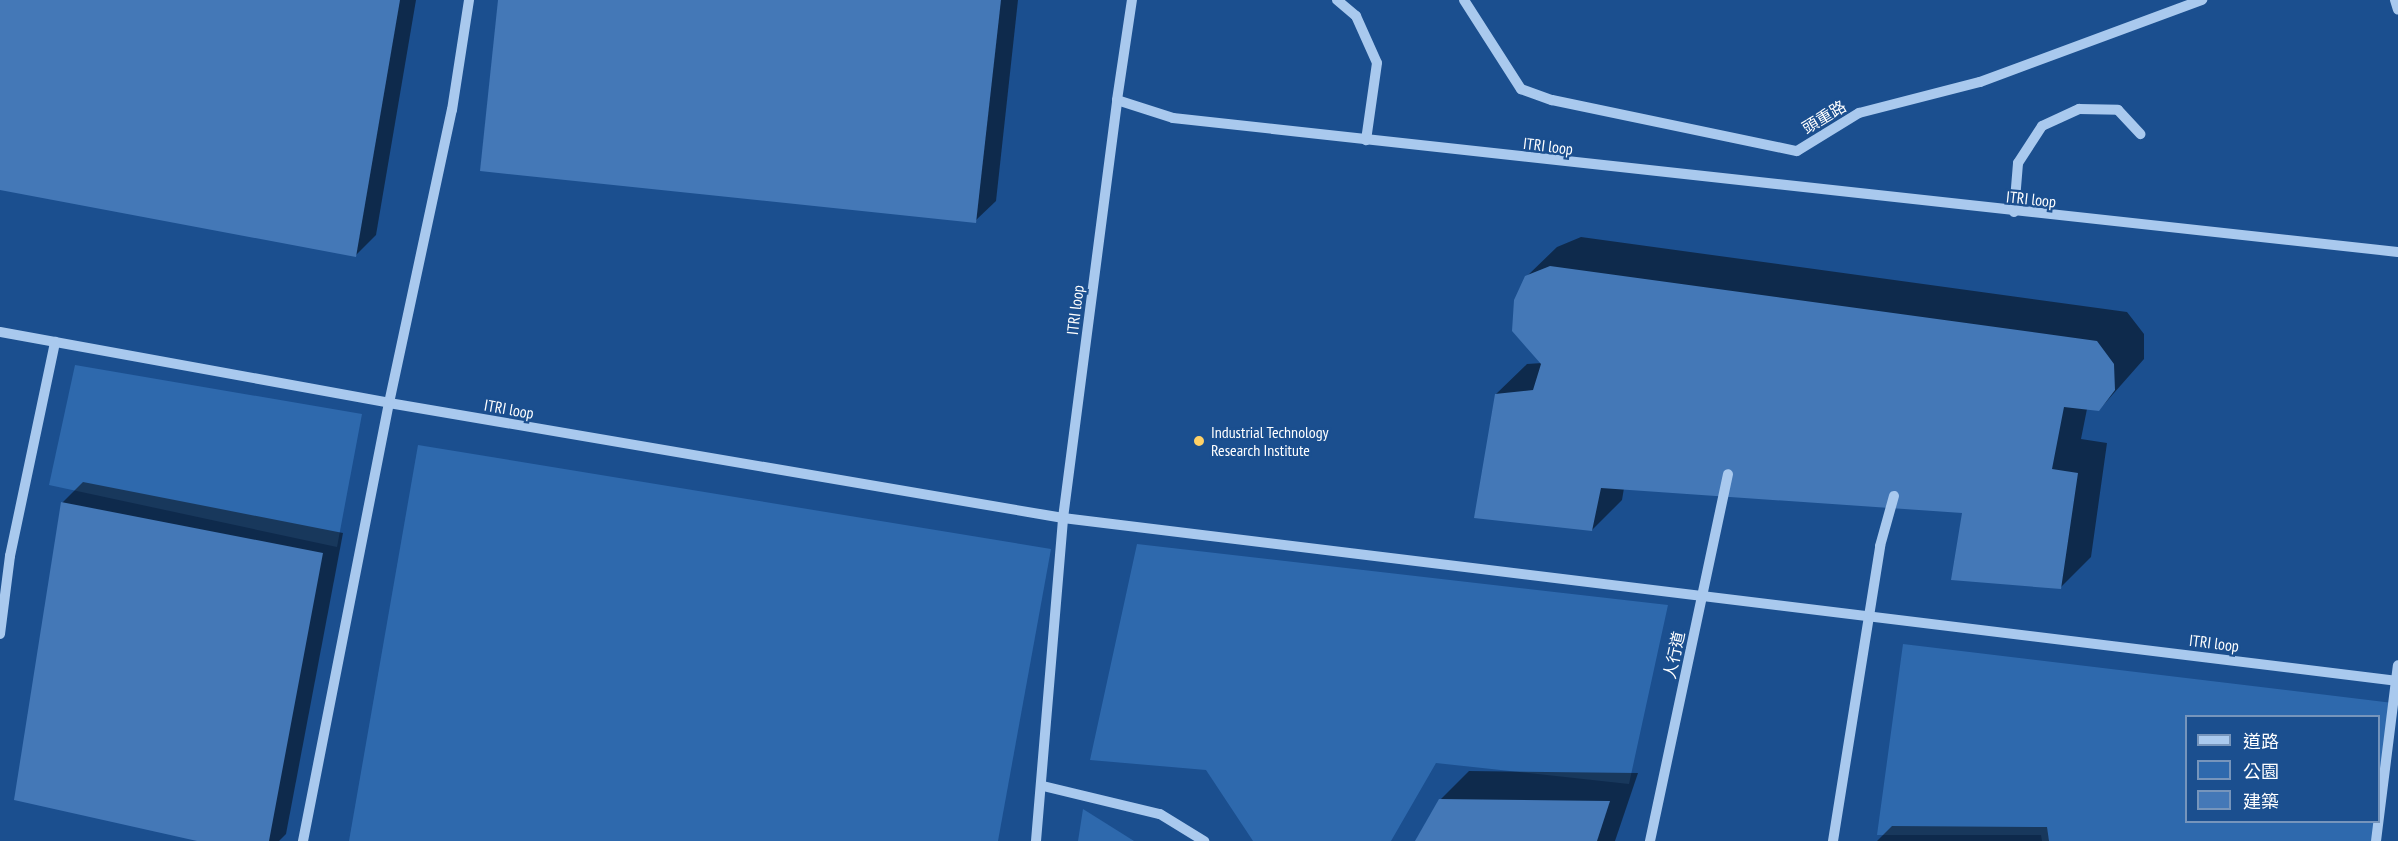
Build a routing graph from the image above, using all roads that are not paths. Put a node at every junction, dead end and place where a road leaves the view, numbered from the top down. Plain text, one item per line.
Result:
1 (469, 0) edge
2 (1132, 0) edge
3 (1337, 0) edge
4 (1464, 0) edge
5 (2202, 0) edge
6 (2395, 0) edge
7 (2398, 10) edge
8 (1117, 100) junction
9 (2140, 134) dead end
10 (1365, 140) junction
11 (2014, 212) junction
12 (2398, 252) edge
13 (0, 332) edge
14 (55, 342) junction
15 (389, 403) junction
16 (1728, 474) dead end
17 (1894, 496) dead end
18 (1063, 518) junction
19 (0, 634) edge
20 (2398, 665) edge
21 (2397, 681) edge
22 (1043, 786) junction
23 (2380, 811) edge
24 (2378, 823) edge
25 (303, 841) edge
26 (1036, 841) edge
27 (1204, 841) edge
28 (1650, 841) edge
29 (1833, 841) edge
30 (2376, 841) edge

1 - 15 street
2 - 8 street
3 - 10 street
4 - 5 street, 頭重路
6 - 7 street
8 - 10 street, ITRI loop
8 - 18 street, ITRI loop
9 - 11 street
10 - 11 street, ITRI loop
11 - 12 street, ITRI loop
13 - 14 street, ITRI loop
14 - 15 street, ITRI loop
14 - 19 street
15 - 18 street, ITRI loop
15 - 25 street
16 - 28 street, 人行道, bridge
17 - 29 street, bridge
18 - 21 street, ITRI loop
18 - 22 street, ITRI loop
20 - 21 street
21 - 23 street
22 - 26 street, ITRI loop
22 - 27 street
24 - 30 street

